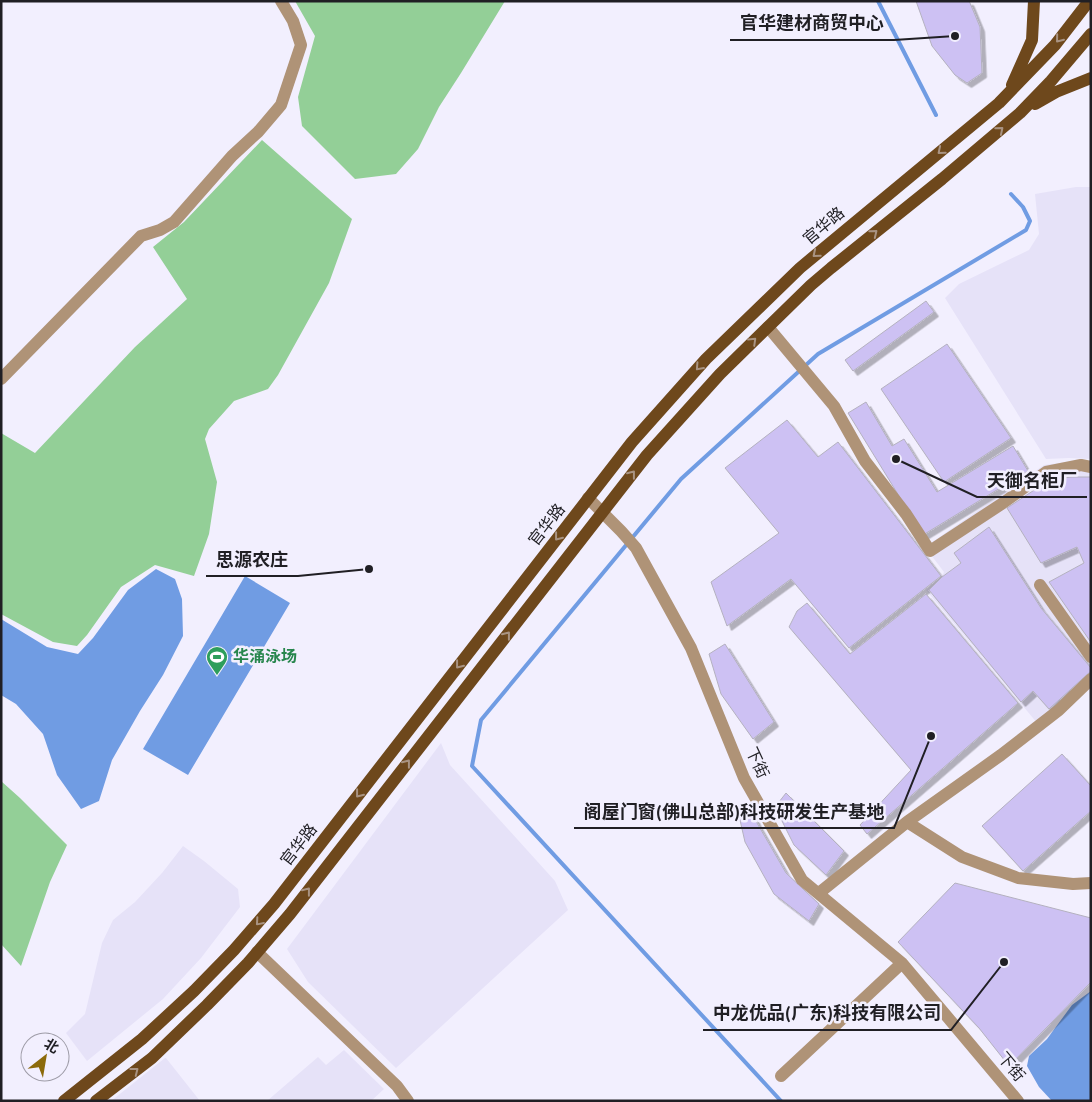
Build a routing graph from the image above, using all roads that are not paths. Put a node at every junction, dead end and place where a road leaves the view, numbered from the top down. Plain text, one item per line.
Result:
1 (281, 1) edge
2 (1034, 1) edge
3 (1088, 4) edge
4 (1091, 34) edge
5 (1091, 78) edge
6 (1008, 93) junction
7 (1020, 113) junction
8 (768, 327) junction
9 (1, 379) edge
10 (1091, 467) edge
11 (588, 498) junction
12 (602, 513) junction
13 (1040, 585) dead end
14 (1091, 657) edge
15 (1091, 679) edge
16 (907, 822) junction
17 (1091, 883) edge
18 (818, 893) junction
19 (257, 952) junction
20 (902, 963) junction
21 (782, 1076) dead end
22 (64, 1101) edge
23 (96, 1101) edge
24 (408, 1101) edge
25 (1018, 1101) edge

1 - 9 street
2 - 6 main road
3 -> 6 main road, 官华路
4 - 7 main road
5 - 7 main road
6 -> 11 main road, 官华路
8 -> 7 main road
8 - 10 street
12 -> 8 main road
11 - 12 street, 下街
11 -> 22 main road, 官华路
12 - 18 street, 下街
19 -> 12 main road
13 - 14 street
15 - 16 street
16 - 17 street
16 - 18 street
18 - 20 street, 下街
23 -> 19 main road
19 - 24 street
20 - 21 street
20 - 25 street, 下街

